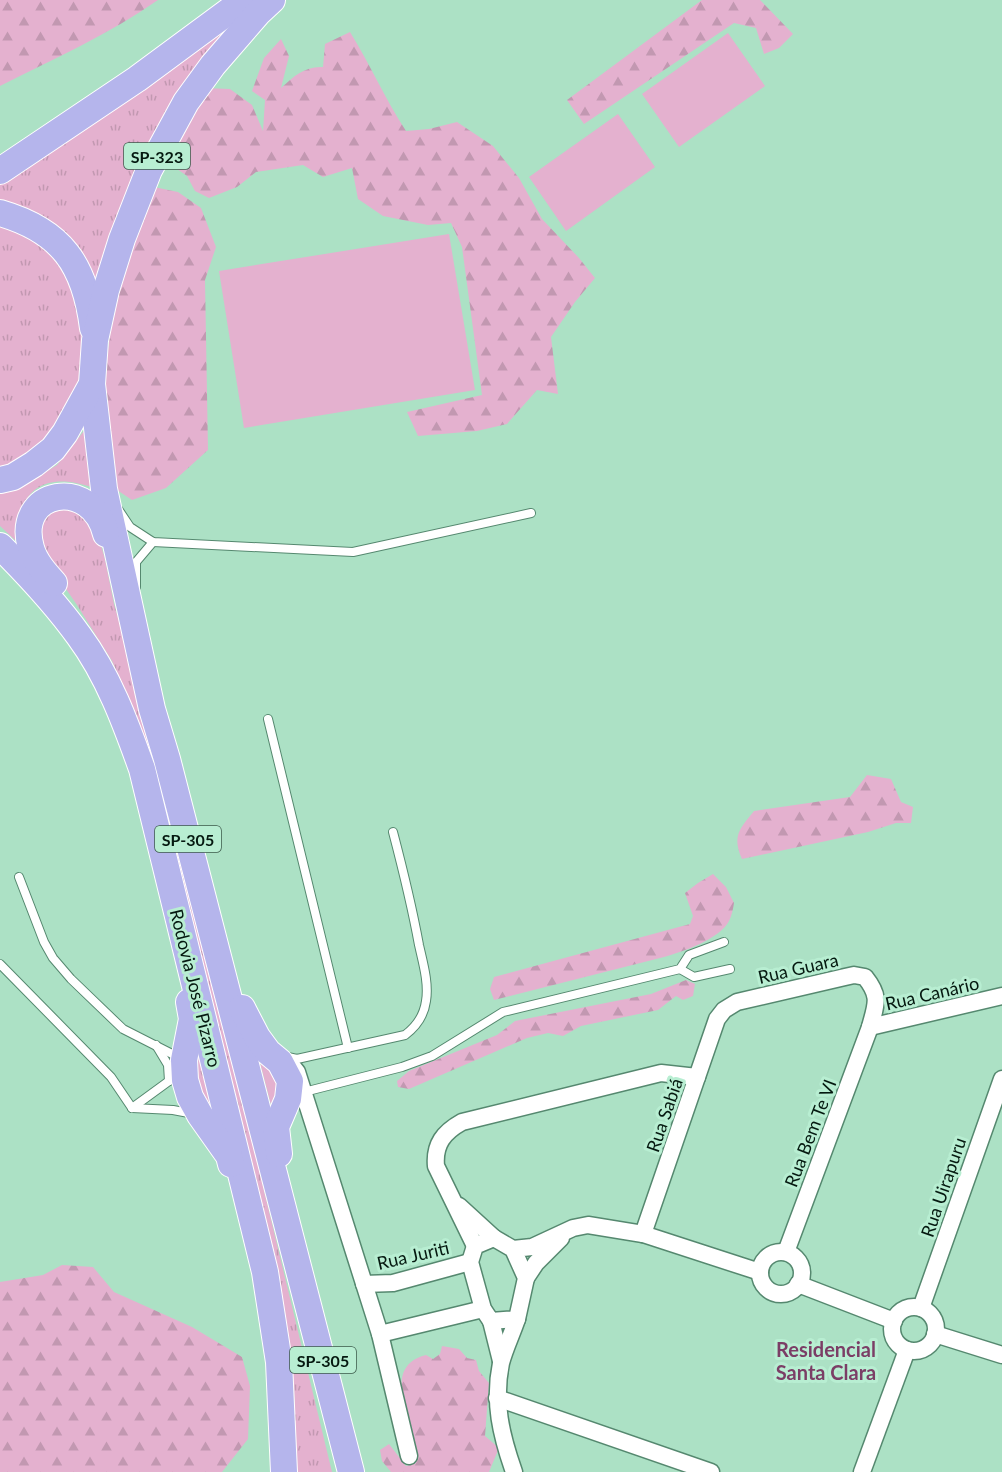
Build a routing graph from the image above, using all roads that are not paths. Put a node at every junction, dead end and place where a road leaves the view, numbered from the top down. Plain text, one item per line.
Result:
1 (244, 0) edge
2 (272, 0) edge
3 (0, 171) edge
4 (0, 213) edge
5 (95, 340) junction
6 (92, 384) junction
7 (0, 480) edge
8 (104, 489) junction
9 (531, 513) dead end
10 (153, 542) junction
11 (0, 546) edge
12 (133, 620) junction
13 (79, 636) junction
14 (268, 719) dead end
15 (393, 832) dead end
16 (19, 877) dead end
17 (182, 930) junction
18 (724, 942) dead end
19 (216, 946) junction
20 (0, 964) edge
21 (680, 969) junction
22 (730, 969) dead end
23 (1002, 996) edge
24 (724, 1010) joint
25 (870, 1027) junction
26 (156, 1044) junction
27 (348, 1048) junction
28 (268, 1052) junction
29 (184, 1060) junction
30 (297, 1065) junction
31 (697, 1077) junction
32 (1002, 1079) edge
33 (169, 1081) junction
34 (296, 1095) junction
35 (132, 1108) junction
36 (200, 1115) junction
37 (452, 1199) junction
38 (573, 1228) junction
39 (643, 1234) junction
40 (494, 1238) junction
41 (294, 1249) junction
42 (513, 1249) junction
43 (786, 1252) junction
44 (472, 1254) junction
45 (262, 1256) junction
46 (760, 1272) junction
47 (526, 1278) junction
48 (364, 1284) junction
49 (798, 1284) junction
50 (921, 1308) junction
51 (487, 1315) junction
52 (517, 1319) junction
53 (894, 1321) junction
54 (380, 1334) junction
55 (935, 1334) junction
56 (907, 1350) junction
57 (1002, 1355) edge
58 (502, 1362) junction
59 (497, 1398) junction
60 (409, 1456) dead end
61 (284, 1472) edge
62 (351, 1472) edge
63 (514, 1472) edge
64 (711, 1472) edge
65 (862, 1472) edge

1 - 3 main road
2 - 5 main road, SP-323
4 - 5 main road, SP-323
5 - 6 main road, SP-323
6 - 7 main road, SP-323
6 - 8 main road, Rodovia José Pizarro / SP-305
8 - 10 lane
8 - 12 main road, Rodovia José Pizarro / SP-305
9 - 10 lane
10 - 12 lane
11 - 13 main road, Rodovia José Pizarro
12 - 13 main road
12 - 19 main road, Rodovia José Pizarro / SP-305
13 - 17 main road, Rodovia José Pizarro
14 - 27 lane
15 - 27 lane
16 - 26 lane
17 - 29 main road
17 - 45 main road, Rodovia José Pizarro
18 - 21 lane
19 - 28 main road
19 - 41 main road
20 - 35 lane
21 - 22 lane
21 - 34 lane
23 - 25 street, Rua Canário
24 - 25 street, Rua Guara
24 - 31 street, Rua Sabiá
25 - 43 street, Rua Bem Te VI
26 - 29 lane
26 - 33 lane
27 - 30 lane
28 - 30 street
28 - 34 main road
29 - 33 lane
29 - 36 main road
30 - 34 street
31 - 37 street
31 - 39 street, Rua Sabiá
32 - 50 street, Rua Uirapuru
33 - 35 lane
34 - 41 main road
34 - 48 street
35 - 36 lane
36 - 45 main road
37 - 40 street
37 - 44 street
38 - 39 street
38 - 42 street
38 - 47 street
39 - 46 street
40 - 42 street
40 - 44 street, Rua Juriti
41 - 62 main road, SP-305
42 - 47 street
43 - 46 street
43 - 49 street
44 - 48 street, Rua Juriti
44 - 51 street
45 - 61 main road, Rodovia José Pizarro
46 - 49 street
47 - 52 street
48 - 54 street
49 - 53 street
50 - 53 street
50 - 55 street
51 - 52 street
51 - 54 street
51 - 58 street
52 - 58 street
53 - 56 street
54 - 60 street
55 - 56 street
55 - 57 street
56 - 65 street
58 - 59 street
59 - 63 street
59 - 64 street

